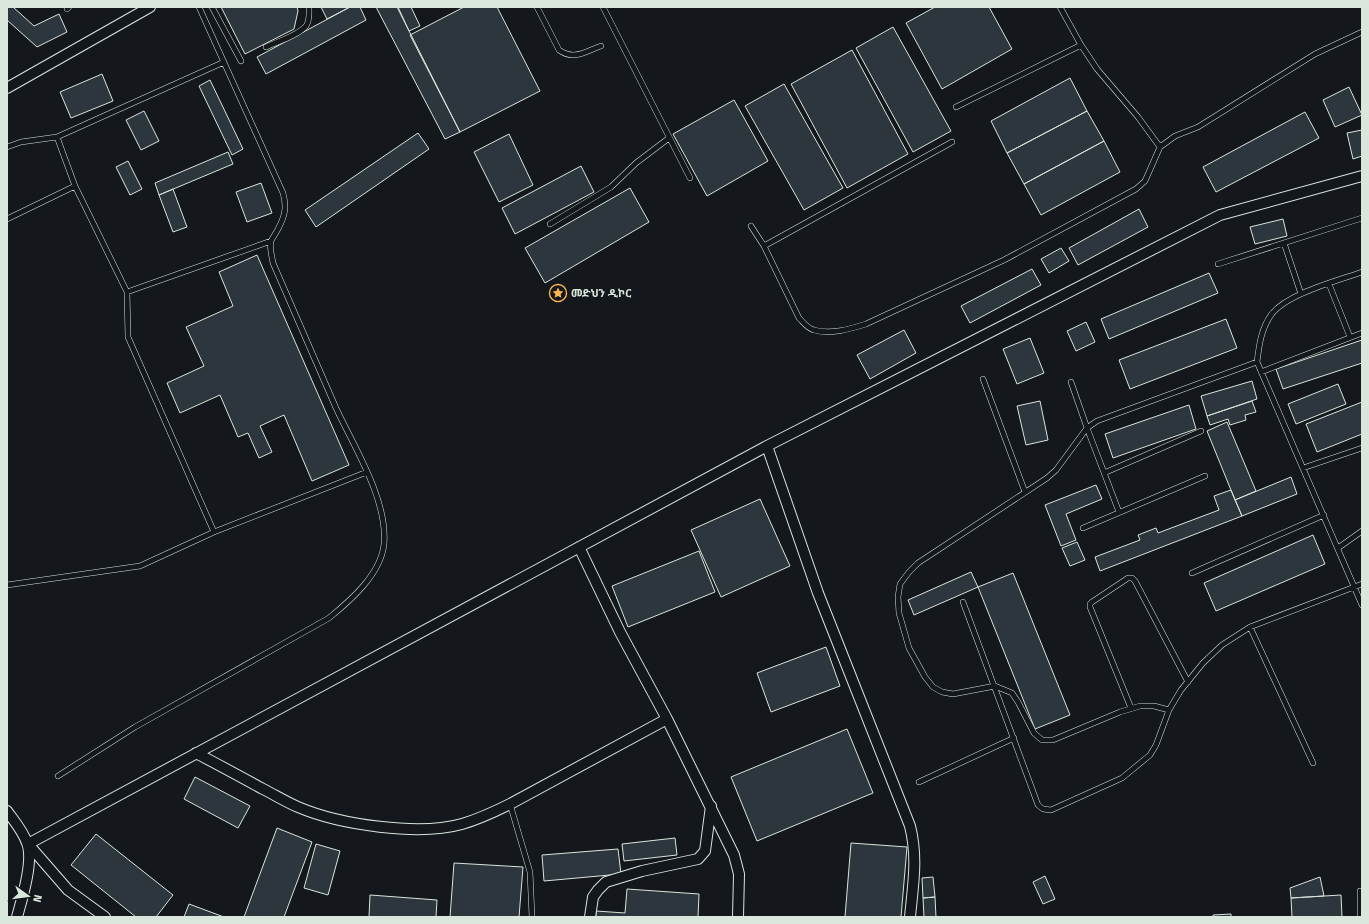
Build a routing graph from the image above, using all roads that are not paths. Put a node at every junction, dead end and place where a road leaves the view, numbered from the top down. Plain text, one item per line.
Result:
1 (150, 7) edge
2 (199, 7) edge
3 (212, 7) edge
4 (309, 7) edge
5 (537, 7) edge
6 (603, 7) edge
7 (1060, 7) edge
8 (1362, 32) edge
9 (1081, 45) junction
10 (601, 46) dead end
11 (266, 47) dead end
12 (241, 61) dead end
13 (224, 62) junction
14 (7, 88) edge
15 (956, 107) dead end
16 (57, 137) junction
17 (670, 138) junction
18 (952, 142) dead end
19 (1160, 147) junction
20 (7, 148) edge
21 (1362, 176) edge
22 (690, 178) dead end
23 (75, 186) junction
24 (1362, 218) edge
25 (7, 219) edge
26 (550, 224) dead end
27 (750, 226) dead end
28 (271, 241) junction
29 (1284, 243) junction
30 (764, 246) junction
31 (1218, 264) dead end
32 (1362, 272) edge
33 (1329, 284) junction
34 (127, 292) junction
35 (1301, 294) junction
36 (1362, 333) edge
37 (1350, 337) junction
38 (1257, 362) junction
39 (1261, 372) junction
40 (983, 379) dead end
41 (1071, 382) dead end
42 (1087, 428) junction
43 (1200, 432) dead end
44 (767, 446) junction
45 (1362, 448) edge
46 (1303, 468) junction
47 (367, 472) junction
48 (1104, 472) junction
49 (1205, 476) dead end
50 (1025, 492) junction
51 (1119, 512) junction
52 (1324, 515) junction
53 (1083, 528) dead end
54 (1362, 531) edge
55 (214, 532) junction
56 (579, 547) junction
57 (1338, 548) junction
58 (1192, 572) dead end
59 (1362, 584) edge
60 (7, 585) edge
61 (1355, 586) junction
62 (963, 602) dead end
63 (1362, 605) edge
64 (1250, 627) junction
65 (1188, 682) junction
66 (995, 686) junction
67 (1131, 708) junction
68 (1169, 710) junction
69 (666, 719) junction
70 (1014, 738) junction
71 (196, 753) junction
72 (1313, 763) dead end
73 (58, 776) dead end
74 (919, 782) dead end
75 (510, 804) junction
76 (711, 806) junction
77 (7, 811) edge
78 (28, 844) junction
79 (1360, 891) dead end
80 (17, 917) edge
81 (106, 917) edge
82 (532, 917) edge
83 (590, 917) edge
84 (738, 917) edge
85 (910, 917) edge
86 (1360, 917) edge

1 - 14 street
2 - 13 lane
3 - 12 lane
4 - 11 lane
5 - 10 lane
6 - 17 lane
7 - 9 lane
8 - 19 lane
9 - 15 lane
9 - 19 lane
13 - 16 lane
13 - 28 lane
16 - 20 lane
16 - 23 lane
17 - 22 lane
17 - 26 lane
18 - 30 lane
19 - 30 lane
21 - 44 street
23 - 25 lane
23 - 34 lane
24 - 29 lane
27 - 30 lane
28 - 34 lane
28 - 47 lane
29 - 31 lane
29 - 35 lane
32 - 33 lane
33 - 35 lane
33 - 37 lane
34 - 55 lane
35 - 38 lane
36 - 37 lane
37 - 39 lane
38 - 39 lane
38 - 42 lane
39 - 46 lane
40 - 50 lane
41 - 42 lane
42 - 48 lane
42 - 50 lane
43 - 48 lane
44 - 56 street
44 - 85 street
45 - 46 lane
46 - 52 lane
47 - 55 lane
47 - 73 lane
48 - 51 lane
49 - 51 lane
50 - 66 lane
51 - 53 lane
52 - 57 lane
52 - 58 lane
54 - 57 lane
55 - 60 lane
56 - 69 street
56 - 71 street
57 - 61 lane
59 - 61 lane
61 - 63 lane
61 - 64 lane
62 - 66 lane
64 - 65 lane
64 - 72 lane
65 - 67 lane
65 - 68 lane
66 - 67 lane
66 - 70 lane
67 - 68 lane
68 - 70 lane
69 - 75 street
69 - 76 street
70 - 74 lane
71 - 75 street
71 - 78 street
75 - 82 lane
76 - 83 street
76 - 84 street
77 - 78 street
78 - 80 street
78 - 81 street
79 - 86 lane

